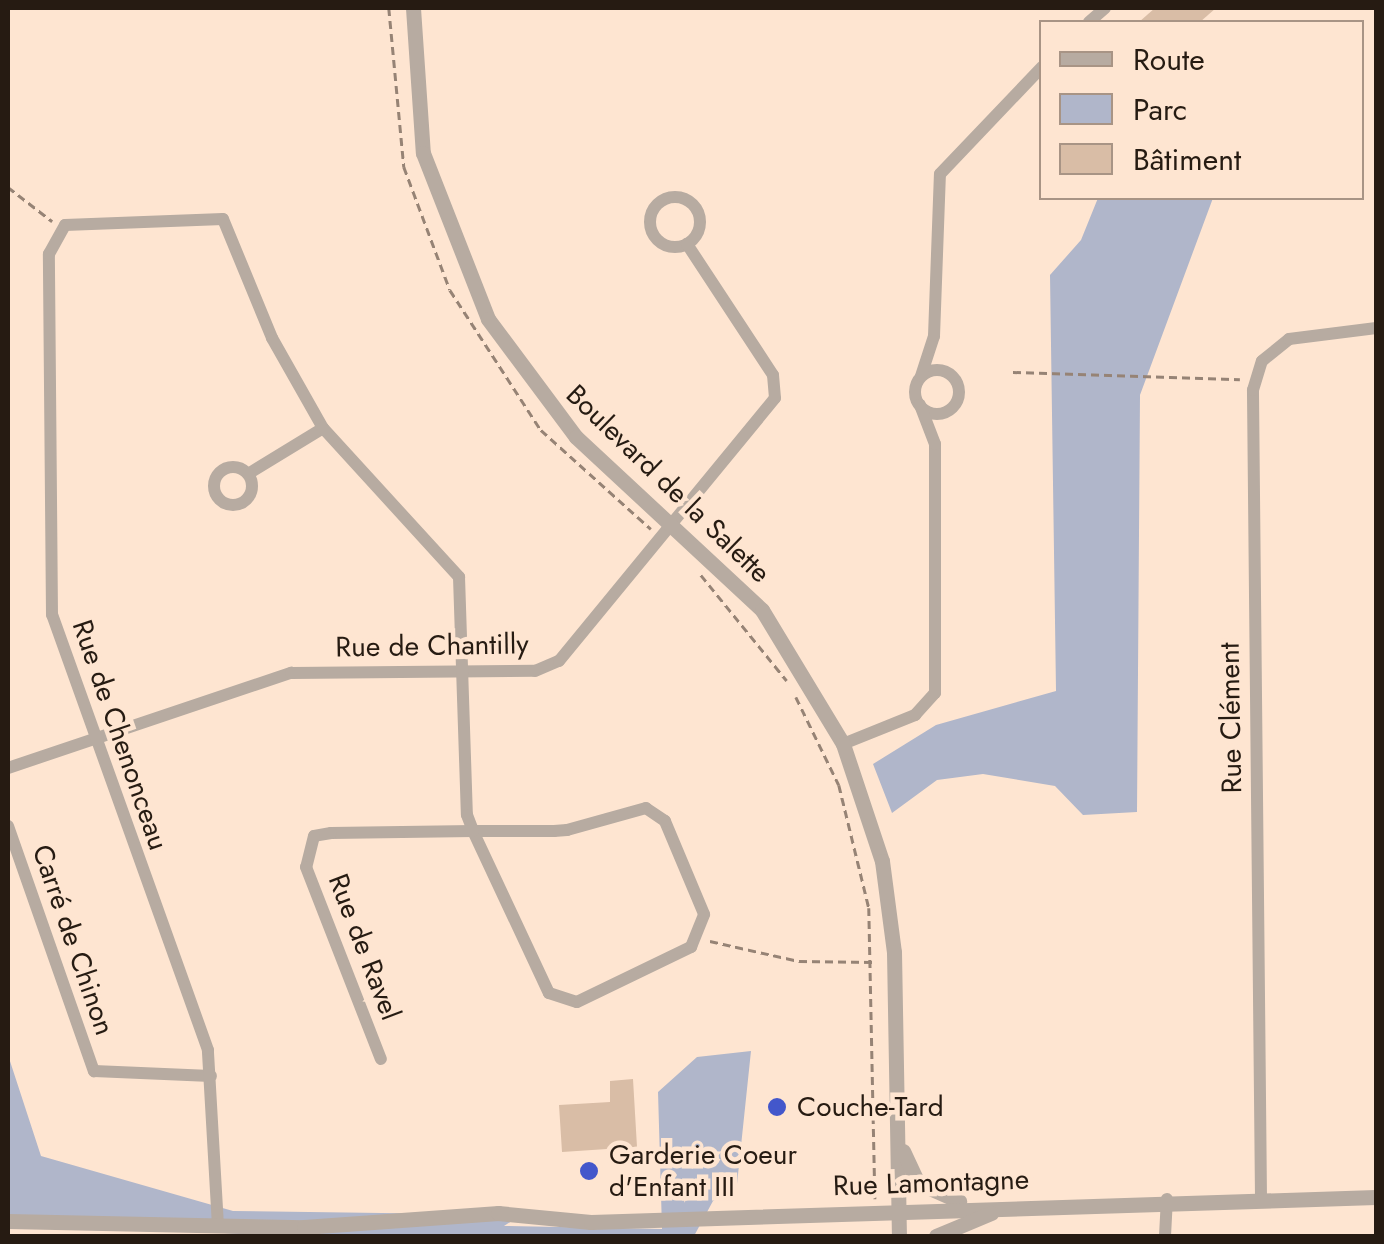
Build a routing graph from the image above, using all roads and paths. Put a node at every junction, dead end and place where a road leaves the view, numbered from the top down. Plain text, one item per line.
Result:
1 (413, 8) edge
2 (1039, 70) edge
3 (8, 186) edge
4 (52, 220) dead end
5 (688, 244) dead end
6 (1376, 328) edge
7 (934, 336) junction
8 (949, 372) junction
9 (1014, 372) dead end
10 (921, 376) junction
11 (1256, 380) junction
12 (920, 406) junction
13 (950, 410) junction
14 (323, 428) junction
15 (934, 444) junction
16 (248, 474) dead end
17 (678, 525) junction
18 (694, 567) dead end
19 (467, 672) junction
20 (92, 738) junction
21 (843, 744) junction
22 (8, 768) edge
23 (8, 826) edge
24 (472, 831) junction
25 (710, 941) dead end
26 (875, 962) junction
27 (381, 1059) dead end
28 (211, 1076) junction
29 (898, 1134) junction
30 (1376, 1196) edge
31 (1261, 1198) junction
32 (1167, 1199) junction
33 (1032, 1205) junction
34 (988, 1206) junction
35 (899, 1208) junction
36 (875, 1209) junction
37 (8, 1221) edge
38 (218, 1226) junction
39 (899, 1236) edge
40 (936, 1236) edge
41 (1165, 1236) edge

1 - 17 street, Boulevard de la Salette
2 - 7 street
3 - 4 path
5 - 17 street, Rue de Chantilly
6 - 11 street
7 - 8 street
7 - 10 street
8 - 10 street
8 - 13 street
9 - 11 path
10 - 12 street
11 - 31 street, Rue Clément
12 - 13 street
12 - 15 street
13 - 15 street
14 - 16 street
14 - 19 street, Rue de Chenonceau
14 - 20 street, Rue de Chenonceau
15 - 21 street
17 - 19 street, Rue de Chantilly
17 - 21 street, Boulevard de la Salette
18 - 26 path
19 - 20 street, Rue de Chantilly
19 - 24 street, Rue de Chenonceau
20 - 22 street
20 - 28 street, Rue de Chenonceau
21 - 29 street, Boulevard de la Salette
23 - 28 street, Carré de Chinon
24 - 24 street
24 - 27 street, Rue de Ravel
25 - 26 path
26 - 36 path
28 - 38 street, Rue de Chenonceau
29 - 34 street
29 - 35 street, Boulevard de la Salette
30 - 31 street, Rue Lamontagne
31 - 32 street, Rue Lamontagne
32 - 33 street, Rue Lamontagne
32 - 41 street
33 - 34 street, Rue Lamontagne
33 - 40 street
34 - 35 street, Rue Lamontagne
35 - 36 street, Rue Lamontagne
35 - 39 street, Boulevard de la Salette
36 - 38 street, Rue Lamontagne
37 - 38 street, Rue Lamontagne

